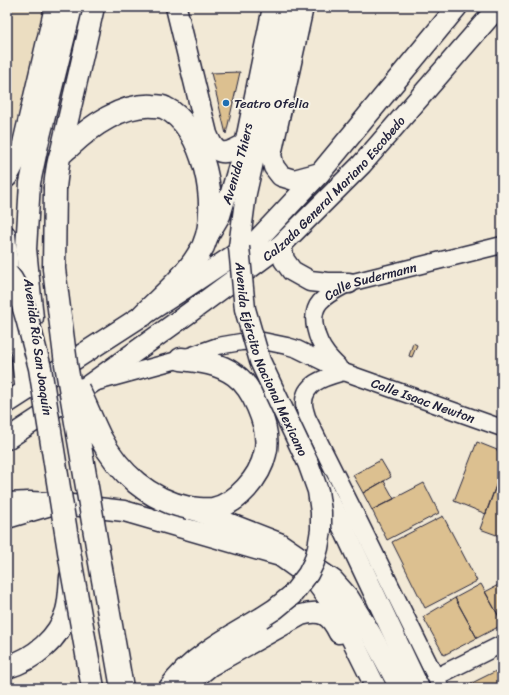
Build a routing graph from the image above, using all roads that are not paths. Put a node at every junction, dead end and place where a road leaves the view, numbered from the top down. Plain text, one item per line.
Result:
1 (55, 7) edge
2 (72, 7) edge
3 (94, 7) edge
4 (176, 7) edge
5 (270, 7) edge
6 (288, 7) edge
7 (303, 7) edge
8 (457, 7) edge
9 (498, 7) edge
10 (243, 145) junction
11 (60, 155) junction
12 (320, 173) junction
13 (7, 177) edge
14 (7, 234) edge
15 (204, 245) junction
16 (281, 245) junction
17 (502, 245) edge
18 (7, 274) edge
19 (349, 283) junction
20 (143, 315) junction
21 (181, 359) junction
22 (66, 364) junction
23 (40, 368) junction
24 (344, 372) junction
25 (89, 385) junction
26 (24, 392) junction
27 (7, 403) edge
28 (502, 428) edge
29 (7, 438) edge
30 (308, 463) junction
31 (7, 503) edge
32 (54, 504) junction
33 (189, 508) junction
34 (7, 517) edge
35 (72, 570) junction
36 (502, 644) edge
37 (7, 667) edge
38 (438, 683) edge
39 (93, 688) edge
40 (122, 688) edge
41 (169, 688) edge
42 (185, 688) edge
43 (367, 688) edge
44 (376, 688) edge
45 (400, 688) edge
46 (419, 688) edge

1 - 13 main road
2 - 23 main road, Avenida Río San Joaquín, bridge
3 - 11 main road, Avenida Río San Joaquín
4 - 10 main road
5 - 10 street, Avenida Thiers
6 - 30 main road, Avenida Ejército Nacional Mexicano, bridge
7 - 12 main road
8 - 12 main road, Calzada General Mariano Escobedo
9 - 16 main road, Calzada General Mariano Escobedo
10 - 15 street, Avenida Thiers
11 - 15 highway
11 - 22 highway, Avenida Río San Joaquín, bridge
12 - 20 main road, Calzada General Mariano Escobedo
14 - 26 street
15 - 20 highway
16 - 19 main road
16 - 25 main road, Calzada General Mariano Escobedo
17 - 19 street, Calle Sudermann
18 - 23 highway, bridge
19 - 24 street, Calle Sudermann
20 - 26 main road, Calzada General Mariano Escobedo
21 - 24 street, Calle Isaac Newton
21 - 25 street, Calle Isaac Newton
21 - 33 highway
22 - 33 highway, bridge
22 - 40 highway, Avenida Río San Joaquín, bridge
23 - 35 highway, Avenida Río San Joaquín, bridge
24 - 28 street, Calle Isaac Newton
24 - 38 street, Avenida Ejército Nacional Mexicano
25 - 29 main road, Calzada General Mariano Escobedo
26 - 27 main road, Calzada General Mariano Escobedo
30 - 41 main road, bridge
30 - 46 main road, Avenida Ejército Nacional Mexicano, bridge
31 - 32 main road
32 - 34 highway
32 - 44 main road
33 - 45 main road
35 - 37 highway
35 - 39 highway, Avenida Río San Joaquín, bridge
36 - 38 street
42 - 43 main road

